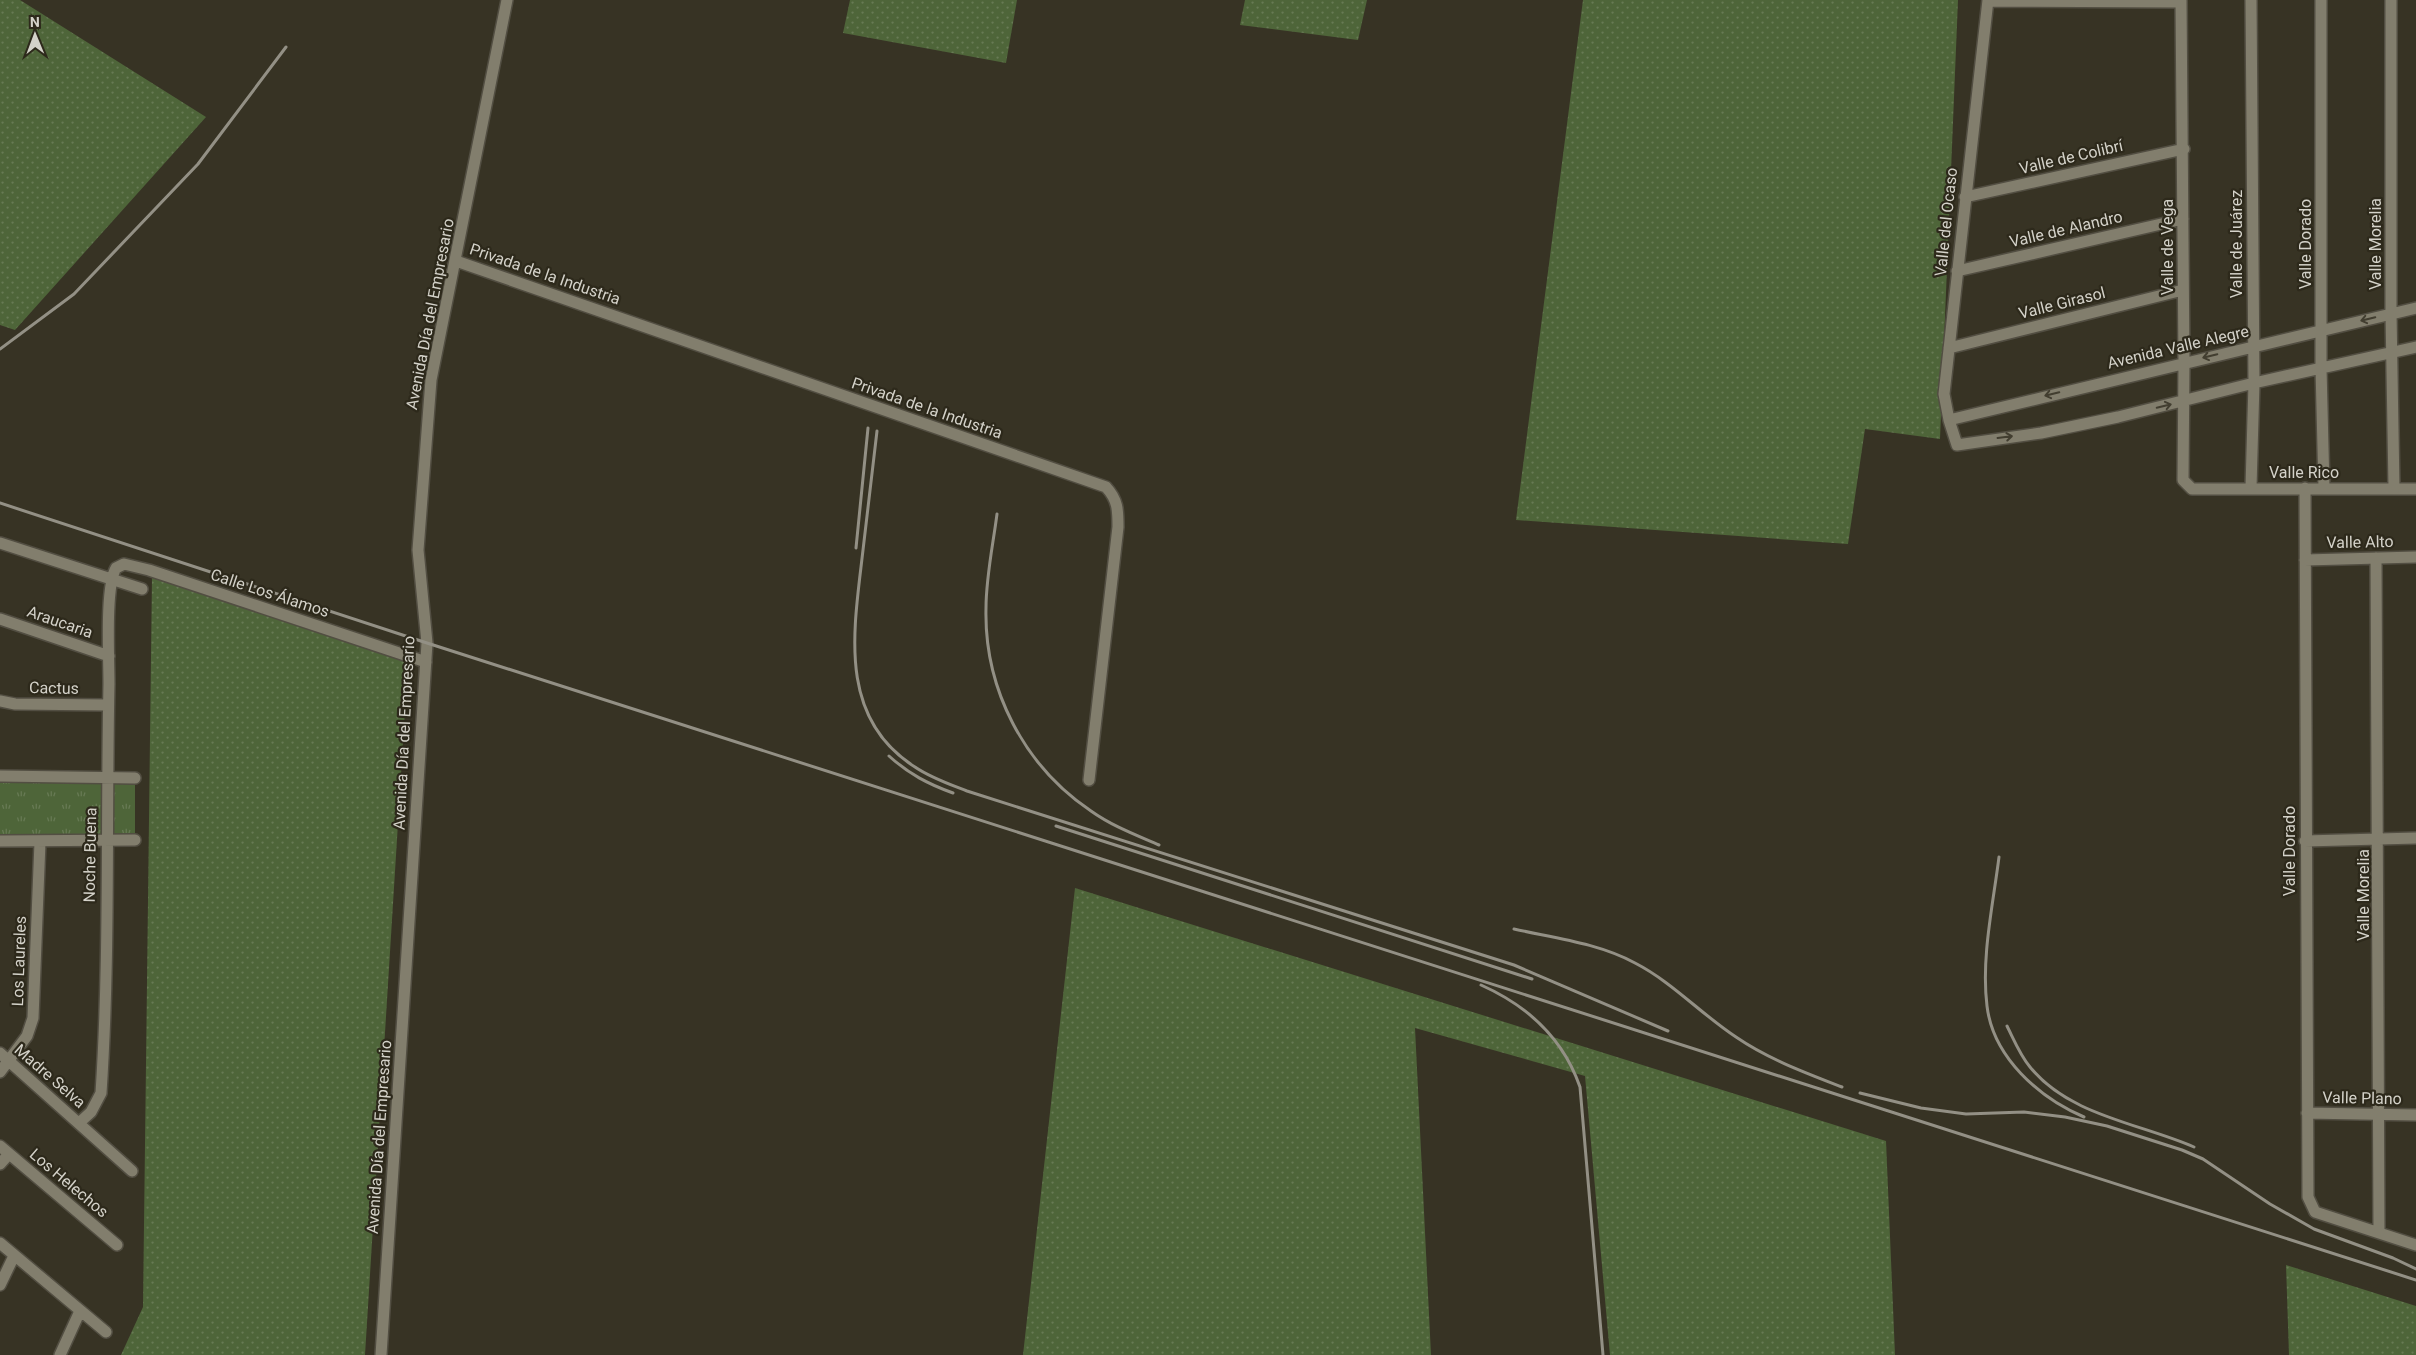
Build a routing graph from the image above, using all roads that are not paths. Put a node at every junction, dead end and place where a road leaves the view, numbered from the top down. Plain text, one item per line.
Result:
1 (507, 0) edge
2 (1988, 0) edge
3 (2251, 0) edge
4 (2321, 0) edge
5 (2391, 0) edge
6 (2090, 1) edge
7 (2182, 1) edge
8 (2184, 148) junction
9 (1965, 197) junction
10 (2183, 219) junction
11 (456, 261) junction
12 (1957, 271) junction
13 (2183, 290) junction
14 (2416, 308) edge
15 (2391, 313) junction
16 (2321, 330) junction
17 (2254, 346) junction
18 (2416, 347) edge
19 (1949, 348) junction
20 (2392, 352) junction
21 (2184, 362) junction
22 (2321, 368) junction
23 (2254, 383) junction
24 (2184, 401) junction
25 (1949, 420) junction
26 (2251, 488) junction
27 (2304, 488) junction
28 (2324, 488) junction
29 (2394, 488) junction
30 (2192, 489) joint
31 (2416, 489) edge
32 (0, 543) edge
33 (2376, 558) junction
34 (2416, 558) edge
35 (2305, 560) junction
36 (111, 580) junction
37 (142, 589) dead end
38 (0, 619) edge
39 (109, 656) junction
40 (426, 662) junction
41 (0, 701) edge
42 (108, 705) junction
43 (0, 776) edge
44 (107, 777) junction
45 (135, 778) dead end
46 (1090, 780) dead end
47 (2416, 838) edge
48 (135, 840) dead end
49 (2379, 840) junction
50 (0, 841) edge
51 (107, 841) junction
52 (2304, 841) junction
53 (40, 842) junction
54 (0, 1053) edge
55 (9, 1061) junction
56 (0, 1072) edge
57 (2307, 1113) junction
58 (2380, 1115) junction
59 (2416, 1115) edge
60 (79, 1123) junction
61 (0, 1146) edge
62 (9, 1154) junction
63 (0, 1164) edge
64 (132, 1170) dead end
65 (2379, 1232) junction
66 (0, 1243) edge
67 (2416, 1245) edge
68 (118, 1246) dead end
69 (14, 1256) junction
70 (0, 1285) edge
71 (80, 1311) junction
72 (106, 1332) dead end
73 (60, 1355) edge
74 (381, 1355) edge

1 - 11 street, Avenida Día del Empresario
2 - 6 street
2 - 9 street, Valle del Ocaso
3 - 17 street, Valle de Juárez
4 - 16 street, Valle Dorado
5 - 15 street, Valle Morelia
6 - 7 street
7 - 8 street, Valle de Vega
8 - 9 street, Valle de Colibrí
8 - 10 street, Valle de Vega
9 - 12 street, Valle del Ocaso
10 - 12 street, Valle de Alandro
10 - 13 street, Valle de Vega
11 - 40 street, Avenida Día del Empresario
11 - 46 street, Privada de la Industria
12 - 19 street, Valle del Ocaso
13 - 19 street, Valle Girasol
13 - 21 street, Valle de Vega
14 - 15 street, Avenida Valle Alegre
15 -> 16 street, Avenida Valle Alegre
15 - 20 street, Valle Morelia
16 - 17 street, Avenida Valle Alegre
16 - 22 street, Valle Dorado
17 -> 21 street, Avenida Valle Alegre
17 - 23 street, Valle de Juárez
18 - 20 street
19 - 25 street, Valle del Ocaso
20 - 22 street
20 - 29 street, Valle Morelia
21 - 24 street, Valle de Vega
21 -> 25 street, Avenida Valle Alegre
22 - 23 street
22 - 28 street, Valle Dorado
23 - 24 street
23 - 26 street, Valle de Juárez
25 -> 24 street, Valle del Ocaso
24 - 30 street, Valle de Vega
26 - 27 street, Valle Rico
26 - 30 street, Valle Rico
27 - 28 street, Valle Rico
27 - 35 street, Valle Dorado
28 - 29 street, Valle Rico
29 - 31 street, Valle Rico
32 - 36 street
33 - 34 street, Valle Alto
33 - 35 street, Valle Alto
33 - 49 street, Valle Morelia
35 - 52 street, Valle Dorado
36 - 37 street
36 - 39 street, Noche Buena
36 - 40 street, Calle Los Álamos
38 - 39 street, Araucaria
39 - 42 street, Noche Buena
40 - 74 street, Avenida Día del Empresario
41 - 42 street, Cactus
42 - 44 street, Noche Buena
43 - 44 street
44 - 45 street
44 - 51 street, Noche Buena
47 - 49 street
48 - 51 street
49 - 52 street
49 - 58 street, Valle Morelia
50 - 53 street
51 - 53 street
51 - 60 street, Noche Buena
52 - 57 street, Valle Dorado
53 - 55 street, Los Laureles
54 - 55 street, Madre Selva
55 - 56 street, Los Laureles
55 - 60 street, Madre Selva
57 - 58 street, Valle Plano
57 - 65 street, Valle Dorado
58 - 59 street, Valle Plano
58 - 65 street, Valle Morelia
60 - 64 street, Madre Selva
61 - 62 street, Los Helechos
62 - 63 street
62 - 68 street, Los Helechos
65 - 67 street
66 - 69 street
69 - 70 street
69 - 71 street
71 - 72 street
71 - 73 street

